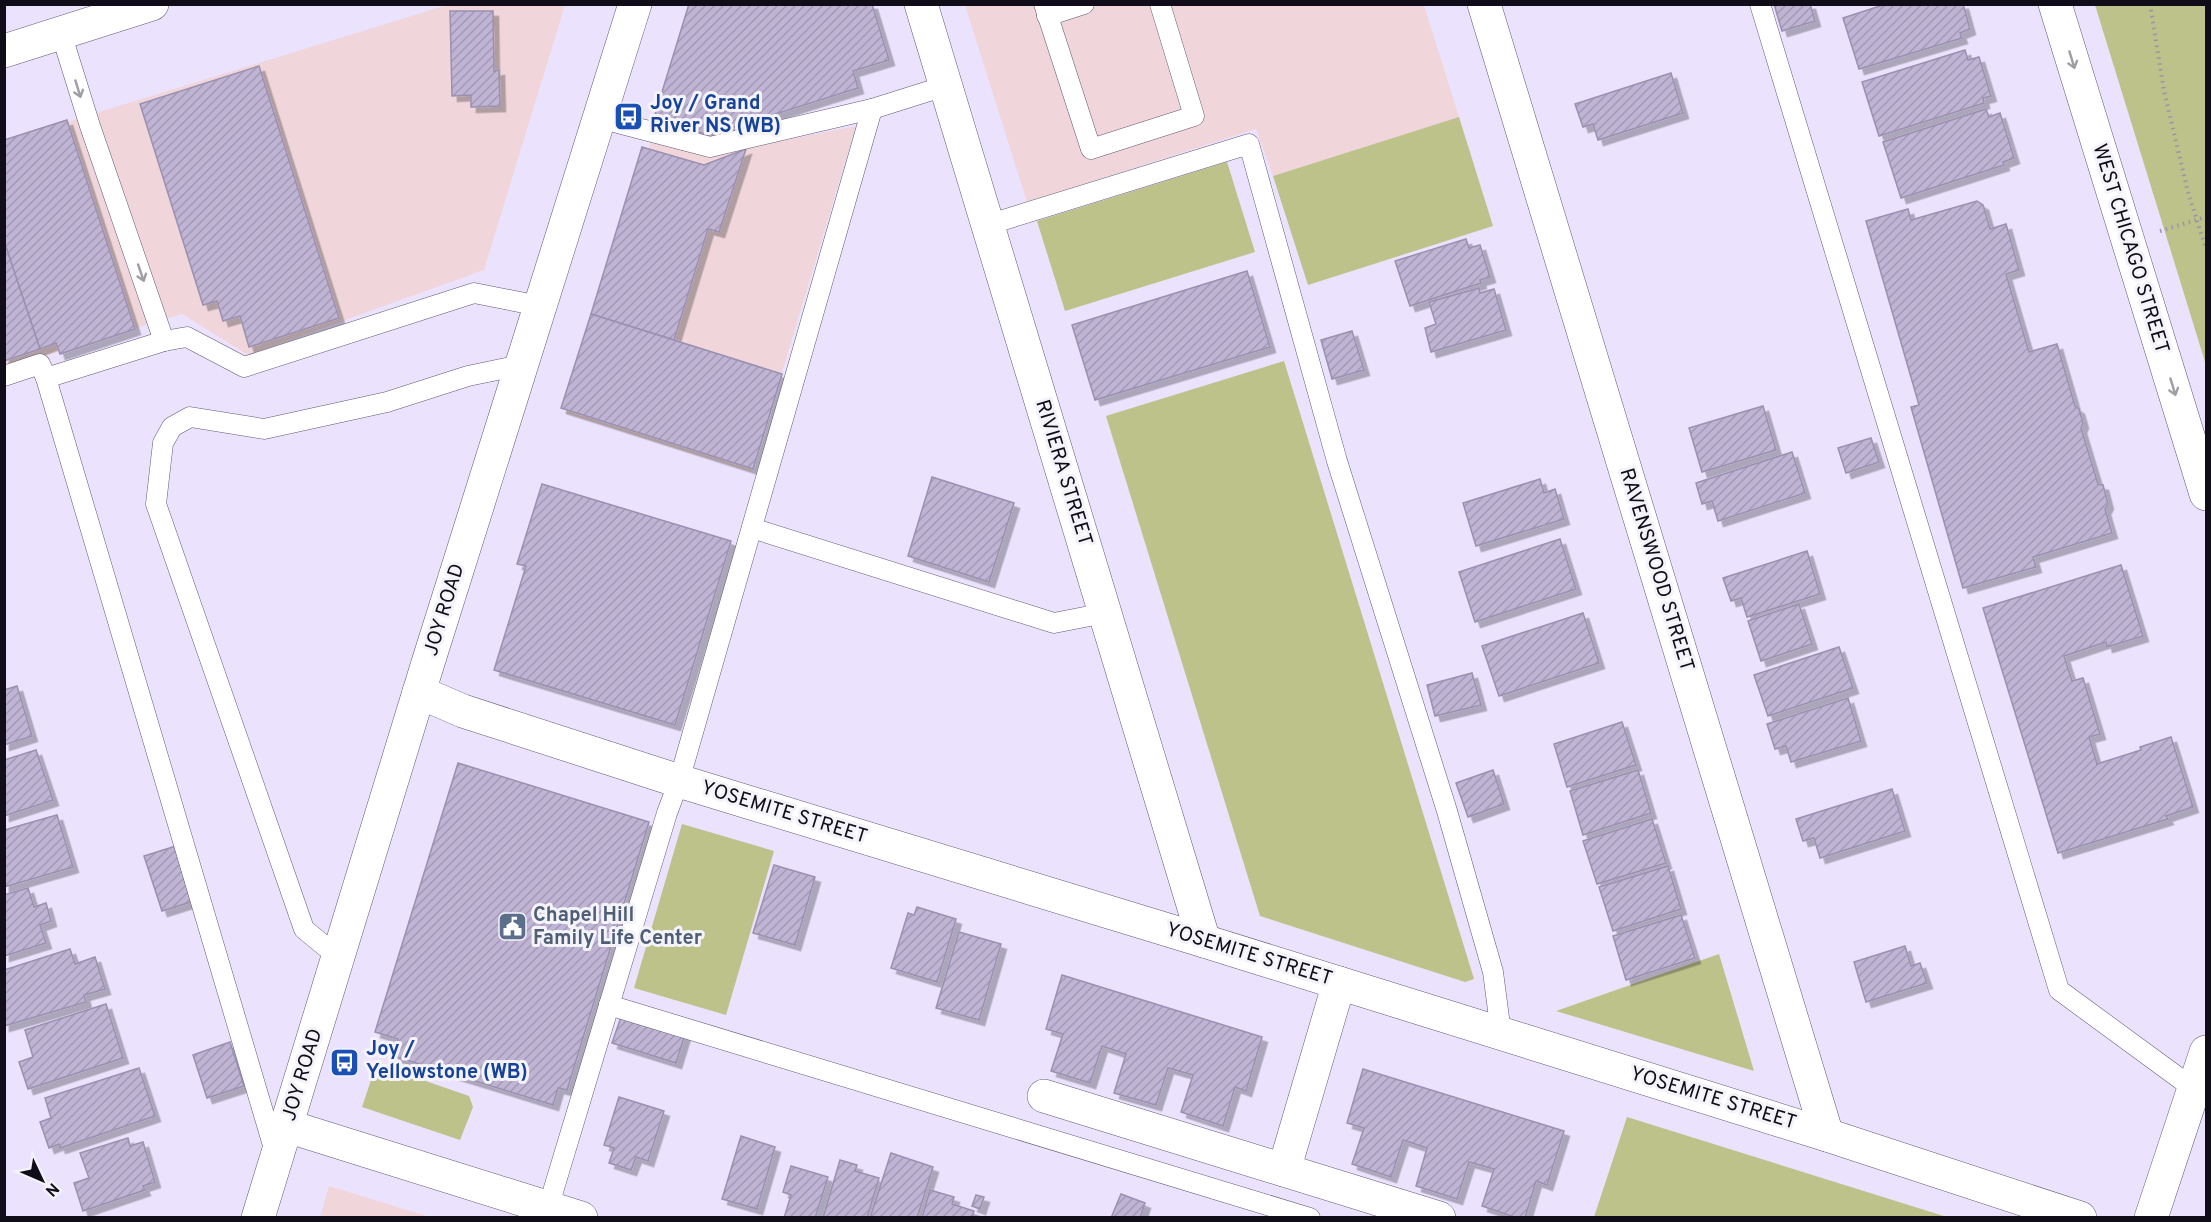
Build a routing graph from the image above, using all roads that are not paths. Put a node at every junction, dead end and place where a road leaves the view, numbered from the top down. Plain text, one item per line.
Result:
1 (152, 4) edge
2 (635, 4) edge
3 (921, 4) edge
4 (1084, 4) edge
5 (1160, 4) edge
6 (1484, 4) edge
7 (1760, 4) edge
8 (2055, 4) edge
9 (1046, 10) edge
10 (61, 33) junction
11 (4, 51) edge
12 (945, 86) junction
13 (873, 109) junction
14 (599, 118) junction
15 (987, 225) junction
16 (540, 306) junction
17 (164, 341) junction
18 (521, 365) junction
19 (4, 376) edge
20 (46, 378) junction
21 (2206, 494) edge
22 (752, 528) junction
23 (1105, 613) junction
24 (419, 692) junction
25 (678, 781) junction
26 (1204, 941) junction
27 (338, 957) junction
28 (1339, 983) junction
29 (609, 1005) junction
30 (1501, 1033) junction
31 (2201, 1073) edge
32 (1044, 1096) dead end
33 (287, 1126) junction
34 (1827, 1134) junction
35 (277, 1158) junction
36 (1284, 1170) junction
37 (547, 1212) edge
38 (258, 1218) edge
39 (581, 1218) edge
40 (1310, 1218) edge
41 (1439, 1218) edge
42 (2080, 1218) edge
43 (2151, 1218) edge

1 - 10 street
2 - 14 street, JOY ROAD
3 - 12 street, RIVIERA STREET
4 - 9 lane
5 - 9 lane
6 - 34 street, RAVENSWOOD STREET
7 - 31 lane
8 -> 21 street, WEST CHICAGO STREET
10 - 11 street
10 -> 17 lane
12 - 13 lane
12 - 15 street, RIVIERA STREET
13 - 14 lane
13 - 22 lane
14 - 16 street, JOY ROAD
15 - 23 street, RIVIERA STREET
15 - 30 lane
16 - 17 lane
16 - 18 street, JOY ROAD
17 - 20 lane
18 - 24 street, JOY ROAD
18 - 27 lane
19 - 20 lane
20 - 35 lane
22 - 23 lane
22 - 25 lane
23 - 26 street, RIVIERA STREET
24 - 25 street, YOSEMITE STREET
24 - 27 street, JOY ROAD
25 - 26 street, YOSEMITE STREET
25 - 29 lane
26 - 28 street, YOSEMITE STREET
27 - 33 street, JOY ROAD
28 - 30 street, YOSEMITE STREET
28 - 36 street
29 - 37 lane
29 - 40 lane
30 - 34 street, YOSEMITE STREET
31 - 43 street
32 - 36 street
33 - 35 street, JOY ROAD
33 - 37 street
34 - 42 street, YOSEMITE STREET
35 - 38 street, JOY ROAD
36 - 41 street
37 - 39 street

